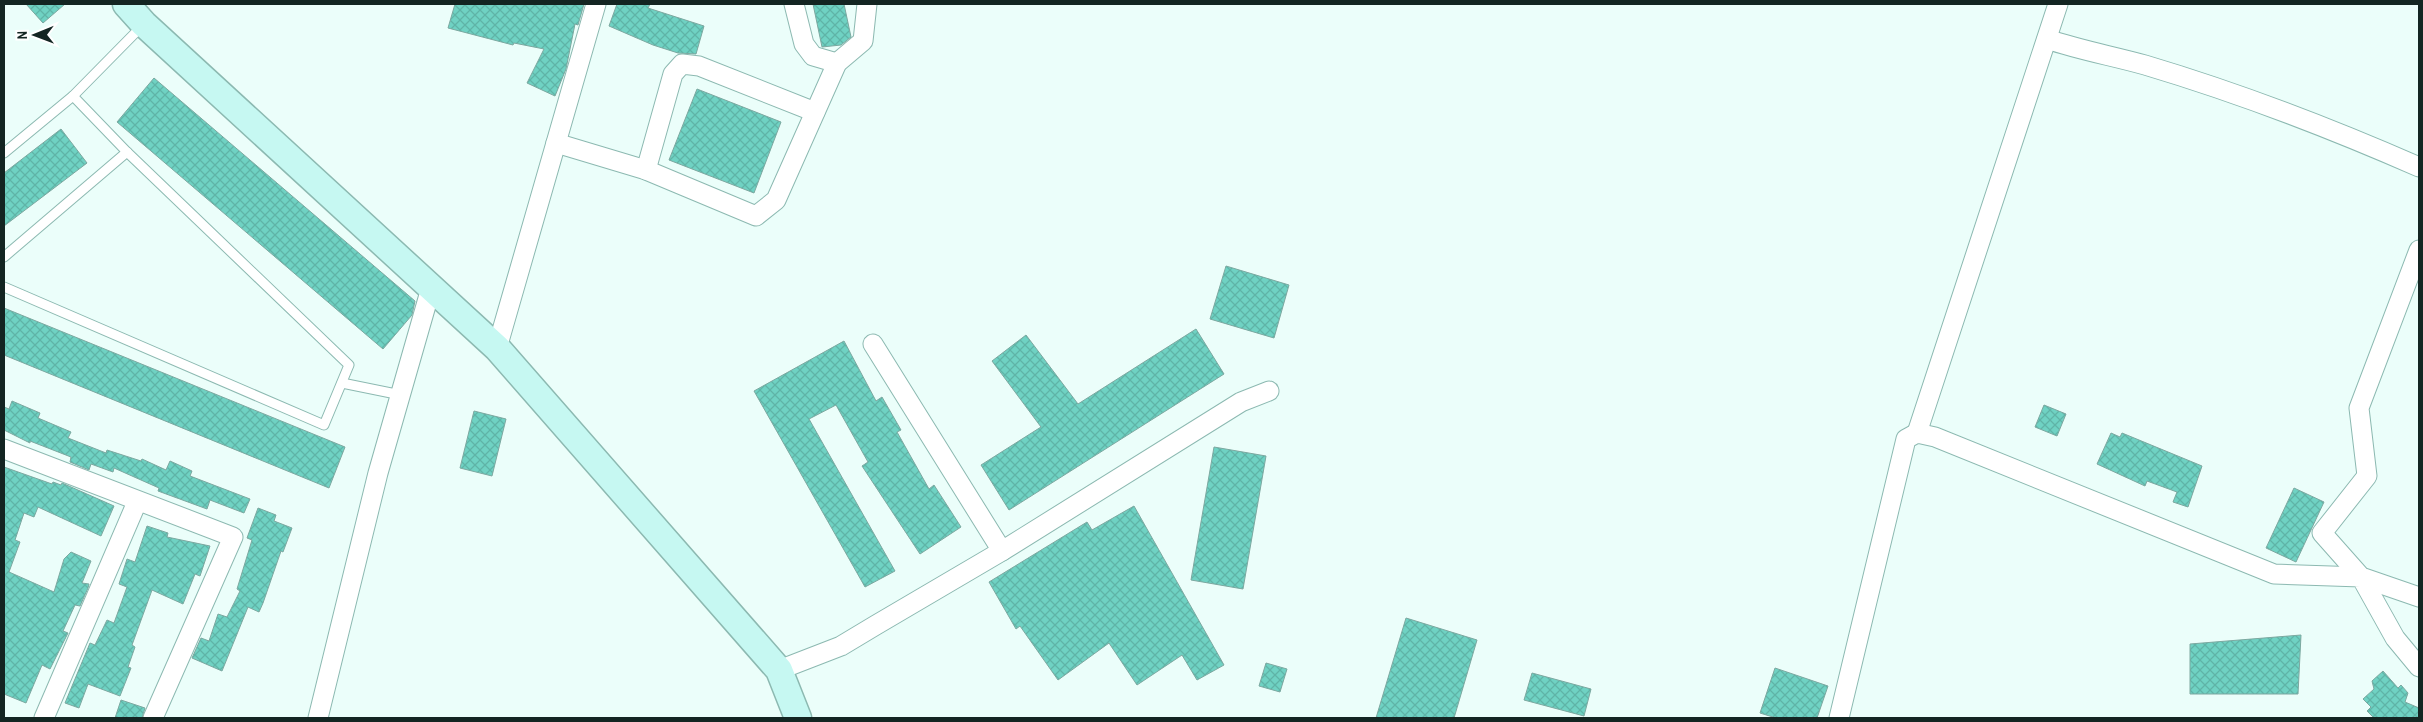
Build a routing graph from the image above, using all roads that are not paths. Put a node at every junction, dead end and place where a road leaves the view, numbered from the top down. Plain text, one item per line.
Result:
1 (126, 4) edge
2 (596, 4) edge
3 (794, 4) edge
4 (867, 4) edge
5 (2058, 4) edge
6 (144, 24) junction
7 (2046, 39) junction
8 (838, 63) junction
9 (73, 96) junction
10 (815, 112) junction
11 (556, 143) junction
12 (127, 152) junction
13 (4, 154) edge
14 (2419, 167) edge
15 (646, 170) junction
16 (2419, 250) edge
17 (5, 253) edge
18 (4, 287) edge
19 (431, 288) junction
20 (873, 344) dead end
21 (497, 348) junction
22 (342, 383) junction
23 (1269, 392) dead end
24 (402, 395) junction
25 (1917, 433) junction
26 (4, 449) edge
27 (137, 502) junction
28 (1002, 551) junction
29 (2361, 577) junction
30 (2419, 597) edge
31 (2419, 667) edge
32 (779, 670) junction
33 (44, 718) edge
34 (153, 718) edge
35 (318, 718) edge
36 (798, 718) edge
37 (1839, 718) edge

1 - 6 street
2 - 11 street
3 - 8 street
4 - 8 street
5 - 7 street
6 - 9 lane
6 - 19 street
7 - 14 street
7 - 25 street
8 - 10 street
9 - 12 lane
9 - 13 lane
10 - 15 street
10 - 15 street
11 - 15 street
11 - 21 street
12 - 17 lane
12 - 22 lane
16 - 29 street
18 - 22 lane
19 - 21 street
19 - 24 street
20 - 28 street
21 - 32 street
22 - 24 lane
23 - 28 street
24 - 35 street
25 - 29 street
25 - 37 street
26 - 27 street
27 - 33 street
27 - 34 street
28 - 32 street
29 - 30 street
29 - 31 street
32 - 36 street

